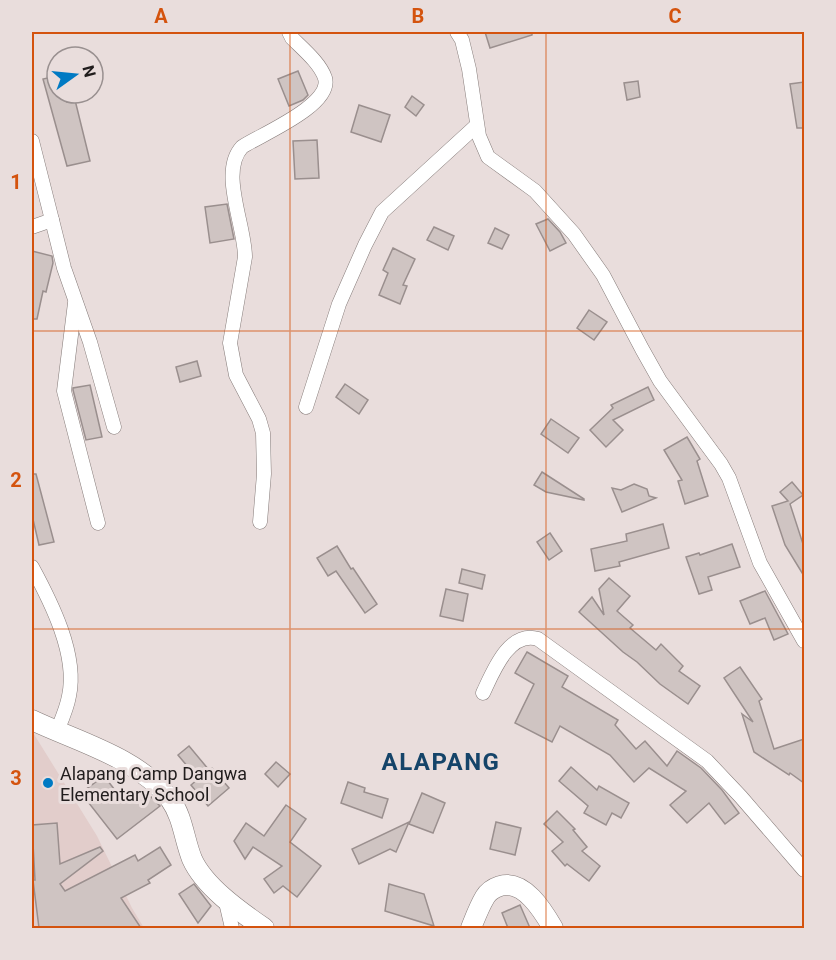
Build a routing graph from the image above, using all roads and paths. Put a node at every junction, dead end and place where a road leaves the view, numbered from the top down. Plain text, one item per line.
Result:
1 (289, 32) edge
2 (457, 32) edge
3 (476, 126) junction
4 (32, 141) edge
5 (52, 220) junction
6 (32, 227) edge
7 (76, 301) junction
8 (306, 407) dead end
9 (114, 427) dead end
10 (260, 522) dead end
11 (98, 523) dead end
12 (32, 567) edge
13 (804, 641) edge
14 (483, 693) dead end
15 (32, 720) edge
16 (57, 731) junction
17 (804, 870) edge
18 (225, 898) junction
19 (232, 928) edge
20 (264, 928) edge
21 (471, 928) edge
22 (553, 928) edge

1 - 10 street
2 - 3 street
3 - 8 street
3 - 13 street
4 - 5 street
5 - 6 street
5 - 7 street
7 - 9 street
7 - 11 street
12 - 16 street
14 - 17 street
15 - 16 main road
16 - 18 main road
18 - 19 street
18 - 20 main road
21 - 22 main road

